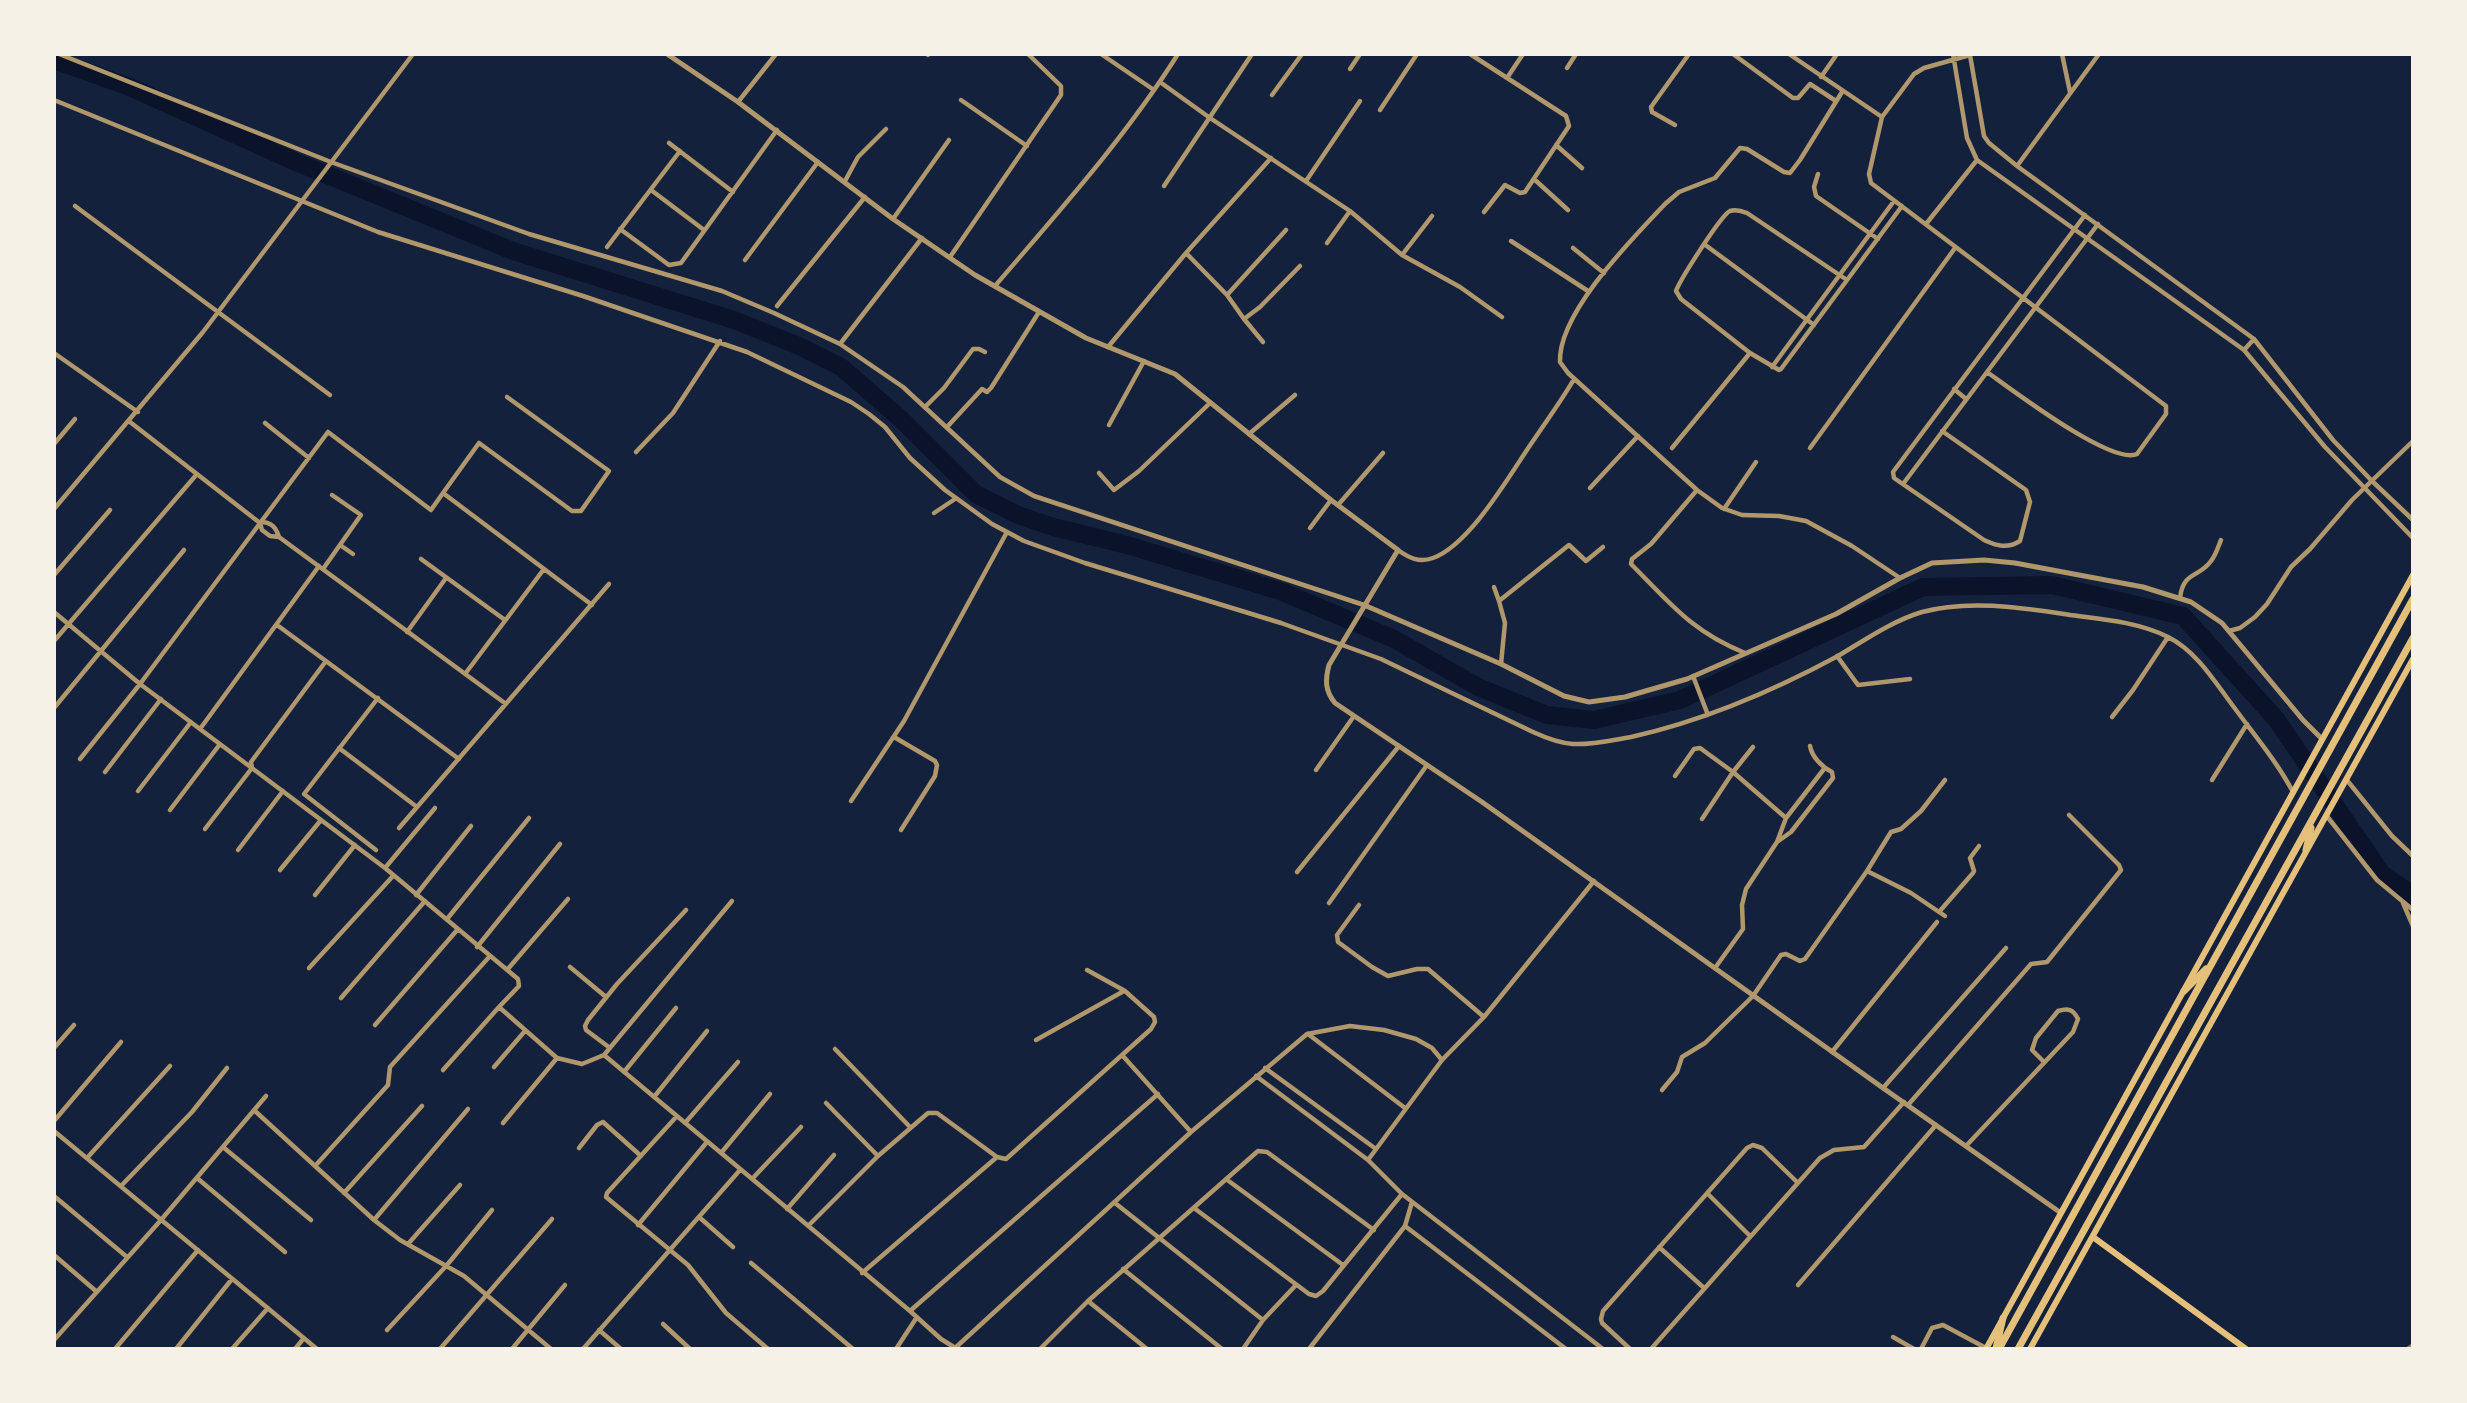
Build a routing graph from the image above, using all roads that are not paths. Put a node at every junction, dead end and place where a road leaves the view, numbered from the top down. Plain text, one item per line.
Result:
1 (59, 54) edge
2 (413, 54) edge
3 (667, 54) edge
4 (776, 54) edge
5 (1028, 54) edge
6 (1101, 54) edge
7 (1178, 54) edge
8 (1252, 54) edge
9 (1302, 54) edge
10 (1360, 54) edge
11 (1417, 54) edge
12 (1471, 54) edge
13 (1523, 54) edge
14 (1576, 54) edge
15 (1689, 54) edge
16 (1732, 54) edge
17 (1789, 54) edge
18 (1837, 54) edge
19 (2062, 54) edge
20 (2099, 54) edge
21 (1970, 55) edge
22 (1954, 57) edge
23 (1567, 68) dead end
24 (1350, 69) dead end
25 (1821, 77) junction
26 (1507, 78) junction
27 (1160, 82) junction
28 (1154, 90) junction
29 (1842, 92) junction
30 (2071, 93) junction
31 (1272, 95) dead end
32 (54, 100) edge
33 (961, 100) dead end
34 (1360, 101) dead end
35 (1836, 101) junction
36 (738, 102) junction
37 (1380, 110) dead end
38 (1882, 117) junction
39 (1210, 118) junction
40 (1675, 125) dead end
41 (886, 129) dead end
42 (777, 130) junction
43 (949, 141) dead end
44 (669, 143) dead end
45 (1556, 145) junction
46 (1027, 146) junction
47 (680, 151) junction
48 (1271, 158) junction
49 (1977, 160) junction
50 (331, 162) junction
51 (818, 162) junction
52 (2017, 166) junction
53 (1582, 168) dead end
54 (1818, 174) dead end
55 (1534, 179) junction
56 (845, 181) junction
57 (1306, 181) junction
58 (1164, 186) dead end
59 (651, 190) junction
60 (733, 192) junction
61 (865, 197) junction
62 (303, 201) junction
63 (1894, 201) junction
64 (75, 206) dead end
65 (1902, 206) junction
66 (1568, 210) dead end
67 (1350, 211) junction
68 (1484, 212) dead end
69 (2085, 215) junction
70 (1432, 216) dead end
71 (893, 219) junction
72 (1926, 224) junction
73 (2098, 224) junction
74 (2075, 228) junction
75 (620, 229) junction
76 (704, 230) junction
77 (1286, 230) dead end
78 (1870, 233) junction
79 (2087, 237) junction
80 (922, 238) junction
81 (1878, 239) junction
82 (1511, 241) dead end
83 (1327, 243) dead end
84 (1704, 244) junction
85 (607, 247) dead end
86 (1573, 248) dead end
87 (1955, 248) junction
88 (1186, 253) junction
89 (1402, 255) junction
90 (950, 257) junction
91 (745, 260) dead end
92 (1300, 266) dead end
93 (1604, 272) junction
94 (1839, 275) junction
95 (1847, 280) junction
96 (994, 287) junction
97 (1588, 291) junction
98 (1227, 295) junction
99 (2023, 297) junction
100 (777, 306) dead end
101 (2037, 306) junction
102 (219, 311) junction
103 (1039, 312) junction
104 (1502, 317) dead end
105 (1244, 319) junction
106 (1806, 320) junction
107 (1814, 325) junction
108 (2254, 339) junction
109 (720, 341) junction
110 (1263, 342) dead end
111 (840, 344) junction
112 (1108, 347) junction
113 (2244, 350) junction
114 (985, 352) dead end
115 (54, 353) edge
116 (1750, 353) junction
117 (1144, 361) junction
118 (1772, 367) junction
119 (1987, 372) junction
120 (1574, 379) junction
121 (1954, 389) junction
122 (1295, 394) dead end
123 (330, 395) dead end
124 (507, 397) dead end
125 (1966, 399) junction
126 (1210, 403) junction
127 (926, 407) junction
128 (138, 412) junction
129 (75, 419) dead end
130 (130, 422) junction
131 (265, 423) dead end
132 (1109, 425) dead end
133 (947, 428) junction
134 (1942, 431) junction
135 (1249, 434) junction
136 (1638, 436) junction
137 (2333, 440) junction
138 (2413, 441) edge
139 (54, 444) edge
140 (2325, 447) junction
141 (1672, 448) dead end
142 (1810, 448) dead end
143 (636, 452) dead end
144 (1384, 453) dead end
145 (309, 458) junction
146 (1756, 462) dead end
147 (1099, 473) dead end
148 (197, 474) junction
149 (2372, 481) junction
150 (1903, 484) junction
151 (1590, 488) dead end
152 (2364, 488) junction
153 (1698, 489) junction
154 (443, 493) junction
155 (332, 495) dead end
156 (955, 499) junction
157 (1331, 500) junction
158 (1338, 505) junction
159 (54, 509) edge
160 (1724, 509) junction
161 (110, 510) dead end
162 (934, 513) dead end
163 (2413, 520) edge
164 (260, 523) junction
165 (1310, 528) dead end
166 (1007, 533) junction
167 (279, 537) junction
168 (2413, 538) edge
169 (2221, 540) dead end
170 (340, 545) junction
171 (1603, 547) dead end
172 (184, 550) dead end
173 (1398, 550) junction
174 (353, 554) dead end
175 (421, 559) dead end
176 (321, 568) junction
177 (544, 569) junction
178 (54, 575) edge
179 (2413, 575) edge
180 (446, 578) junction
181 (1900, 578) junction
182 (609, 584) dead end
183 (1494, 587) dead end
184 (2180, 598) junction
185 (2413, 599) edge
186 (1499, 601) junction
187 (592, 605) junction
188 (1364, 605) junction
189 (54, 612) edge
190 (505, 620) junction
191 (68, 624) junction
192 (276, 625) junction
193 (2229, 631) junction
194 (408, 632) junction
195 (2168, 637) junction
196 (2413, 638) edge
197 (54, 641) edge
198 (1341, 645) junction
199 (102, 652) junction
200 (1746, 654) junction
201 (1837, 656) junction
202 (2413, 659) edge
203 (326, 661) junction
204 (1501, 664) junction
205 (465, 674) junction
206 (1693, 676) junction
207 (1910, 679) dead end
208 (140, 684) junction
209 (378, 697) junction
210 (161, 699) junction
211 (506, 705) junction
212 (54, 708) edge
213 (1708, 715) junction
214 (1354, 716) junction
215 (2112, 717) dead end
216 (191, 722) junction
217 (2247, 724) junction
218 (200, 729) junction
219 (894, 737) junction
220 (2322, 738) junction
221 (220, 744) junction
222 (1399, 746) junction
223 (1810, 746) dead end
224 (1753, 747) dead end
225 (339, 748) junction
226 (80, 759) dead end
227 (459, 759) junction
228 (251, 765) junction
229 (1427, 765) junction
230 (1824, 769) junction
231 (1316, 770) dead end
232 (105, 772) dead end
233 (1733, 772) junction
234 (1675, 776) dead end
235 (2346, 779) junction
236 (1945, 780) dead end
237 (2211, 780) dead end
238 (138, 791) dead end
239 (283, 791) junction
240 (2293, 793) junction
241 (851, 802) dead end
242 (417, 807) junction
243 (435, 808) dead end
244 (170, 810) dead end
245 (2326, 814) junction
246 (2069, 815) dead end
247 (529, 818) dead end
248 (1786, 818) junction
249 (1702, 819) dead end
250 (321, 820) junction
251 (2312, 820) junction
252 (471, 826) dead end
253 (399, 828) dead end
254 (205, 829) dead end
255 (901, 830) dead end
256 (1777, 842) junction
257 (560, 844) dead end
258 (355, 845) junction
259 (1979, 846) dead end
260 (238, 850) dead end
261 (376, 850) dead end
262 (2306, 850) junction
263 (2413, 856) edge
264 (385, 868) junction
265 (280, 870) dead end
266 (1867, 871) junction
267 (1297, 872) dead end
268 (393, 876) junction
269 (1594, 881) junction
270 (315, 895) dead end
271 (416, 895) junction
272 (568, 899) dead end
273 (425, 901) junction
274 (732, 901) dead end
275 (1329, 903) dead end
276 (2403, 903) junction
277 (1359, 905) dead end
278 (2413, 909) edge
279 (686, 911) dead end
280 (1939, 912) junction
281 (1945, 916) dead end
282 (447, 919) junction
283 (1937, 922) dead end
284 (2413, 926) edge
285 (458, 929) junction
286 (477, 947) junction
287 (2006, 948) dead end
288 (489, 956) junction
289 (2213, 962) junction
290 (570, 967) dead end
291 (309, 968) dead end
292 (1715, 968) junction
293 (506, 970) junction
294 (1087, 970) dead end
295 (1125, 991) junction
296 (2184, 991) junction
297 (1754, 996) junction
298 (341, 998) dead end
299 (606, 998) junction
300 (499, 1007) junction
301 (676, 1008) dead end
302 (1484, 1017) junction
303 (75, 1025) dead end
304 (375, 1025) dead end
305 (525, 1031) junction
306 (707, 1031) dead end
307 (1307, 1034) junction
308 (1036, 1040) dead end
309 (121, 1042) dead end
310 (54, 1048) edge
311 (610, 1048) junction
312 (835, 1049) dead end
313 (1832, 1052) junction
314 (604, 1055) junction
315 (1122, 1055) junction
316 (557, 1058) junction
317 (1442, 1060) junction
318 (738, 1062) dead end
319 (2044, 1062) junction
320 (170, 1066) dead end
321 (227, 1068) dead end
322 (494, 1068) dead end
323 (1265, 1068) junction
324 (443, 1070) dead end
325 (624, 1072) junction
326 (1256, 1076) junction
327 (1883, 1088) junction
328 (1662, 1090) dead end
329 (770, 1094) dead end
330 (1158, 1094) junction
331 (266, 1096) dead end
332 (654, 1097) junction
333 (826, 1103) dead end
334 (1905, 1104) junction
335 (422, 1106) dead end
336 (1405, 1108) junction
337 (468, 1109) dead end
338 (254, 1111) junction
339 (677, 1116) junction
340 (54, 1121) edge
341 (503, 1123) dead end
342 (685, 1123) junction
343 (1936, 1125) junction
344 (801, 1127) dead end
345 (910, 1127) junction
346 (54, 1131) edge
347 (1191, 1132) junction
348 (707, 1141) junction
349 (1966, 1146) junction
350 (223, 1147) junction
351 (579, 1148) dead end
352 (1376, 1149) junction
353 (721, 1153) junction
354 (834, 1154) dead end
355 (641, 1156) junction
356 (878, 1156) junction
357 (997, 1157) junction
358 (87, 1158) junction
359 (1368, 1160) junction
360 (316, 1165) junction
361 (740, 1170) junction
362 (197, 1178) junction
363 (752, 1179) junction
364 (1226, 1179) junction
365 (1798, 1183) junction
366 (460, 1185) dead end
367 (121, 1186) junction
368 (344, 1193) junction
369 (1707, 1193) junction
370 (1402, 1194) junction
371 (54, 1196) edge
372 (1412, 1202) junction
373 (1115, 1203) junction
374 (1194, 1208) junction
375 (787, 1209) junction
376 (492, 1210) dead end
377 (2061, 1213) junction
378 (698, 1217) junction
379 (552, 1219) dead end
380 (161, 1220) junction
381 (311, 1220) dead end
382 (374, 1220) junction
383 (638, 1224) junction
384 (807, 1226) junction
385 (1405, 1226) junction
386 (1374, 1230) junction
387 (1750, 1237) junction
388 (2092, 1237) junction
389 (1157, 1238) junction
390 (408, 1244) junction
391 (733, 1247) dead end
392 (1659, 1247) junction
393 (198, 1250) junction
394 (285, 1252) dead end
395 (670, 1252) junction
396 (54, 1255) edge
397 (127, 1257) junction
398 (751, 1263) dead end
399 (447, 1265) junction
400 (1343, 1265) junction
401 (1123, 1269) junction
402 (862, 1273) junction
403 (232, 1279) junction
404 (565, 1284) dead end
405 (1296, 1285) junction
406 (1798, 1285) dead end
407 (1703, 1288) junction
408 (97, 1292) junction
409 (487, 1294) junction
410 (1088, 1301) junction
411 (268, 1308) junction
412 (910, 1311) junction
413 (916, 1317) junction
414 (2003, 1318) junction
415 (1263, 1320) junction
416 (663, 1324) dead end
417 (529, 1330) junction
418 (599, 1330) junction
419 (387, 1331) dead end
420 (1892, 1337) dead end
421 (304, 1338) junction
422 (54, 1340) edge
423 (1140, 1347) edge
424 (956, 1348) edge
425 (1986, 1348) edge
426 (115, 1349) edge
427 (176, 1349) edge
428 (232, 1349) edge
429 (295, 1349) edge
430 (317, 1349) edge
431 (440, 1349) edge
432 (512, 1349) edge
433 (551, 1349) edge
434 (583, 1349) edge
435 (621, 1349) edge
436 (691, 1349) edge
437 (768, 1349) edge
438 (853, 1349) edge
439 (896, 1349) edge
440 (1040, 1349) edge
441 (1147, 1349) edge
442 (1222, 1349) edge
443 (1243, 1349) edge
444 (1309, 1349) edge
445 (1566, 1349) edge
446 (1603, 1349) edge
447 (1630, 1349) edge
448 (1651, 1349) edge
449 (1914, 1349) edge
450 (1920, 1349) edge
451 (1997, 1349) edge
452 (2018, 1349) edge
453 (2030, 1349) edge
454 (2246, 1349) edge

1 - 50 street
2 - 50 street
3 - 36 street
4 - 36 street
5 - 46 street
6 - 28 street
7 - 27 street
8 - 39 street
9 - 31 street
10 - 24 street
11 - 37 street
12 - 26 street
13 - 26 street
14 - 23 street
15 - 40 street
16 - 35 street
17 - 25 street
18 - 25 street
19 - 30 street
20 - 30 street
21 - 22 street
21 - 52 street
22 - 38 street
22 - 49 street
25 - 29 street
26 - 45 street
27 - 28 street
27 - 39 street
28 - 96 street
29 - 35 street
29 - 38 street
30 - 52 street
32 - 62 street
33 - 46 street
34 - 57 street
35 - 93 street
36 - 42 street
38 - 63 street
39 - 48 street
39 - 58 street
41 - 56 street
42 - 51 street
42 - 60 street
43 - 71 street
44 - 47 street
45 - 53 street
45 - 55 street
46 - 90 street
47 - 59 street
47 - 60 street
48 - 57 street
48 - 88 street
49 - 72 street
49 - 74 street
50 - 62 street
50 - 111 street
51 - 56 street
51 - 91 street
52 - 69 street
54 - 78 street
55 - 66 street
55 - 68 street
56 - 61 street
57 - 67 street
59 - 75 street
59 - 76 street
60 - 76 street
61 - 71 street
61 - 100 street
62 - 102 street
62 - 109 street
63 - 65 street
63 - 78 street
64 - 102 street
65 - 72 street
65 - 81 street
67 - 83 street
67 - 89 street
69 - 73 street
69 - 74 street
70 - 89 street
71 - 80 street
72 - 87 street
73 - 79 street
73 - 108 street
74 - 79 street
74 - 99 street
75 - 76 street
75 - 85 street
77 - 98 street
78 - 81 street
78 - 94 street
79 - 101 street
79 - 113 street
80 - 90 street
80 - 111 street
81 - 95 street
82 - 97 street
84 - 94 street
84 - 106 street
84 - 116 street
86 - 93 street
87 - 99 street
87 - 142 street
88 - 98 street
88 - 112 street
89 - 104 street
90 - 96 street
92 - 105 street
93 - 97 street
94 - 95 street
94 - 106 street
95 - 107 street
96 - 103 street
97 - 120 street
98 - 105 street
99 - 101 street
99 - 121 street
101 - 119 street
101 - 119 street
102 - 123 street
102 - 128 street
103 - 112 street
103 - 133 street
105 - 110 street
106 - 107 street
106 - 118 street
107 - 118 street
108 - 113 street
108 - 137 street
109 - 143 street
109 - 156 street
111 - 127 street
112 - 117 street
113 - 140 street
114 - 127 street
115 - 128 street
116 - 118 street
116 - 141 street
117 - 126 street
117 - 132 street
119 - 125 street
120 - 136 street
120 - 173 street
121 - 125 street
121 - 150 street
122 - 135 street
124 - 154 street
125 - 134 street
126 - 135 street
126 - 147 street
127 - 133 street
128 - 130 street
129 - 139 street
130 - 148 street
130 - 159 street
131 - 145 street
133 - 188 street
134 - 150 street
134 - 150 street
135 - 157 street
136 - 151 street
136 - 153 street
137 - 140 street
137 - 149 street
138 - 149 street
140 - 152 street
144 - 158 street
145 - 154 street
145 - 164 street
146 - 160 street
148 - 164 street
148 - 191 street
149 - 152 street
149 - 163 street
152 - 168 street
152 - 193 street
153 - 160 street
153 - 200 street
154 - 177 street
155 - 170 street
156 - 162 street
156 - 166 street
157 - 158 street
157 - 165 street
158 - 173 street
160 - 181 street
161 - 178 street
164 - 167 street
164 - 167 street
164 - 208 street
166 - 198 street
166 - 219 street
167 - 176 street
169 - 184 street
170 - 174 street
170 - 176 street
171 - 186 street
172 - 199 street
173 - 188 street
175 - 180 street
176 - 192 street
176 - 194 street
177 - 187 street
177 - 190 street
179 - 220 main road
180 - 190 street
180 - 194 street
181 - 184 street
181 - 200 street
182 - 187 street
183 - 186 street
184 - 193 street
185 - 289 highway
186 - 204 street
187 - 211 street
188 - 198 street
188 - 204 street
189 - 191 street
190 - 205 street
191 - 197 street
191 - 199 street
192 - 203 street
192 - 218 street
193 - 220 street
194 - 205 street
195 - 201 street
195 - 215 street
195 - 217 street
196 - 251 highway
198 - 213 street
198 - 214 street
199 - 208 street
199 - 212 street
200 - 206 street
201 - 207 street
201 - 213 street
202 - 235 main road
203 - 209 street
203 - 228 street
204 - 206 street
205 - 211 street
206 - 213 street
208 - 210 street
208 - 226 street
209 - 225 street
209 - 227 street
210 - 216 street
210 - 232 street
211 - 227 street
214 - 222 street
214 - 231 street
216 - 218 street
216 - 238 street
217 - 237 street
217 - 240 street
218 - 221 street
219 - 241 street
219 - 255 street
220 - 240 main road
221 - 228 street
221 - 244 street
222 - 229 street
222 - 267 street
223 - 230 street
224 - 233 street
225 - 242 street
225 - 261 street
227 - 242 street
228 - 239 street
228 - 254 street
229 - 269 street
229 - 275 street
230 - 248 street
230 - 256 street
233 - 234 street
233 - 248 street
233 - 249 street
235 - 245 main road
235 - 263 street
236 - 266 street
239 - 250 street
239 - 260 street
240 - 296 main road
242 - 253 street
243 - 264 street
245 - 262 main road
245 - 276 street
246 - 334 street
247 - 282 street
248 - 256 street
250 - 258 street
250 - 265 street
251 - 262 highway
251 - 452 highway
252 - 271 street
256 - 292 street
257 - 286 street
258 - 264 street
258 - 270 street
259 - 280 street
262 - 388 main road
264 - 268 street
266 - 280 street
266 - 297 street
268 - 271 street
268 - 291 street
269 - 292 street
269 - 302 street
271 - 273 street
272 - 293 street
273 - 282 street
273 - 298 street
274 - 311 street
276 - 278 street
276 - 284 street
277 - 302 street
279 - 299 street
280 - 281 street
282 - 285 street
283 - 313 street
285 - 286 street
285 - 304 street
286 - 288 street
287 - 327 street
288 - 293 street
288 - 360 street
289 - 296 highway
289 - 451 highway
290 - 299 street
292 - 297 street
293 - 300 street
294 - 295 street
295 - 308 street
295 - 315 street
296 - 377 main road
297 - 313 street
297 - 328 street
299 - 311 street
300 - 305 street
300 - 324 street
301 - 325 street
302 - 317 street
303 - 310 street
305 - 316 street
305 - 322 street
306 - 332 street
307 - 317 street
307 - 323 street
307 - 336 street
309 - 340 street
311 - 314 street
312 - 345 street
313 - 327 street
314 - 316 street
314 - 325 street
315 - 330 street
315 - 357 street
316 - 341 street
317 - 336 street
318 - 342 street
319 - 319 street
319 - 349 street
320 - 358 street
321 - 367 street
323 - 326 street
323 - 352 street
325 - 332 street
326 - 347 street
326 - 359 street
327 - 334 street
329 - 353 street
330 - 347 street
330 - 412 street
331 - 338 street
332 - 339 street
333 - 356 street
334 - 343 street
334 - 365 street
335 - 368 street
336 - 352 street
337 - 382 street
338 - 350 street
338 - 360 street
339 - 342 street
339 - 355 street
342 - 348 street
343 - 349 street
343 - 406 street
344 - 363 street
345 - 356 street
345 - 357 street
346 - 358 street
347 - 373 street
348 - 353 street
348 - 383 street
349 - 377 street
350 - 362 street
350 - 381 street
351 - 355 street
352 - 359 street
353 - 361 street
354 - 375 street
355 - 383 street
356 - 384 street
357 - 402 street
358 - 367 street
359 - 370 street
360 - 368 street
361 - 363 street
361 - 378 street
362 - 380 street
362 - 394 street
363 - 375 street
364 - 374 street
364 - 386 street
364 - 400 street
365 - 369 street
365 - 387 street
366 - 390 street
367 - 380 street
368 - 382 street
369 - 387 street
369 - 392 street
370 - 372 street
370 - 386 street
371 - 397 street
372 - 385 street
372 - 446 street
373 - 389 street
373 - 424 street
374 - 389 street
374 - 405 street
375 - 384 street
376 - 399 street
377 - 414 main road
378 - 391 street
378 - 395 street
379 - 409 street
380 - 393 street
380 - 397 street
382 - 390 street
383 - 395 street
384 - 402 street
385 - 444 street
385 - 445 street
386 - 400 street
387 - 407 street
388 - 453 main road
388 - 454 main road
389 - 401 street
389 - 415 street
390 - 399 street
392 - 407 street
392 - 447 street
393 - 403 street
393 - 426 street
395 - 418 street
395 - 437 street
396 - 408 street
397 - 408 street
398 - 438 street
399 - 409 street
399 - 419 street
400 - 405 street
401 - 410 street
401 - 442 street
402 - 412 street
403 - 411 street
403 - 427 street
404 - 417 street
405 - 415 street
407 - 448 street
408 - 422 street
409 - 417 street
409 - 431 street
410 - 423 street
410 - 440 street
411 - 421 street
411 - 428 street
412 - 413 street
413 - 424 street
413 - 439 street
414 - 425 main road
414 - 451 highway
415 - 443 street
416 - 436 street
417 - 432 street
417 - 433 street
418 - 434 street
418 - 435 street
420 - 449 street
421 - 429 street
421 - 430 street
423 - 441 street
425 - 450 street

